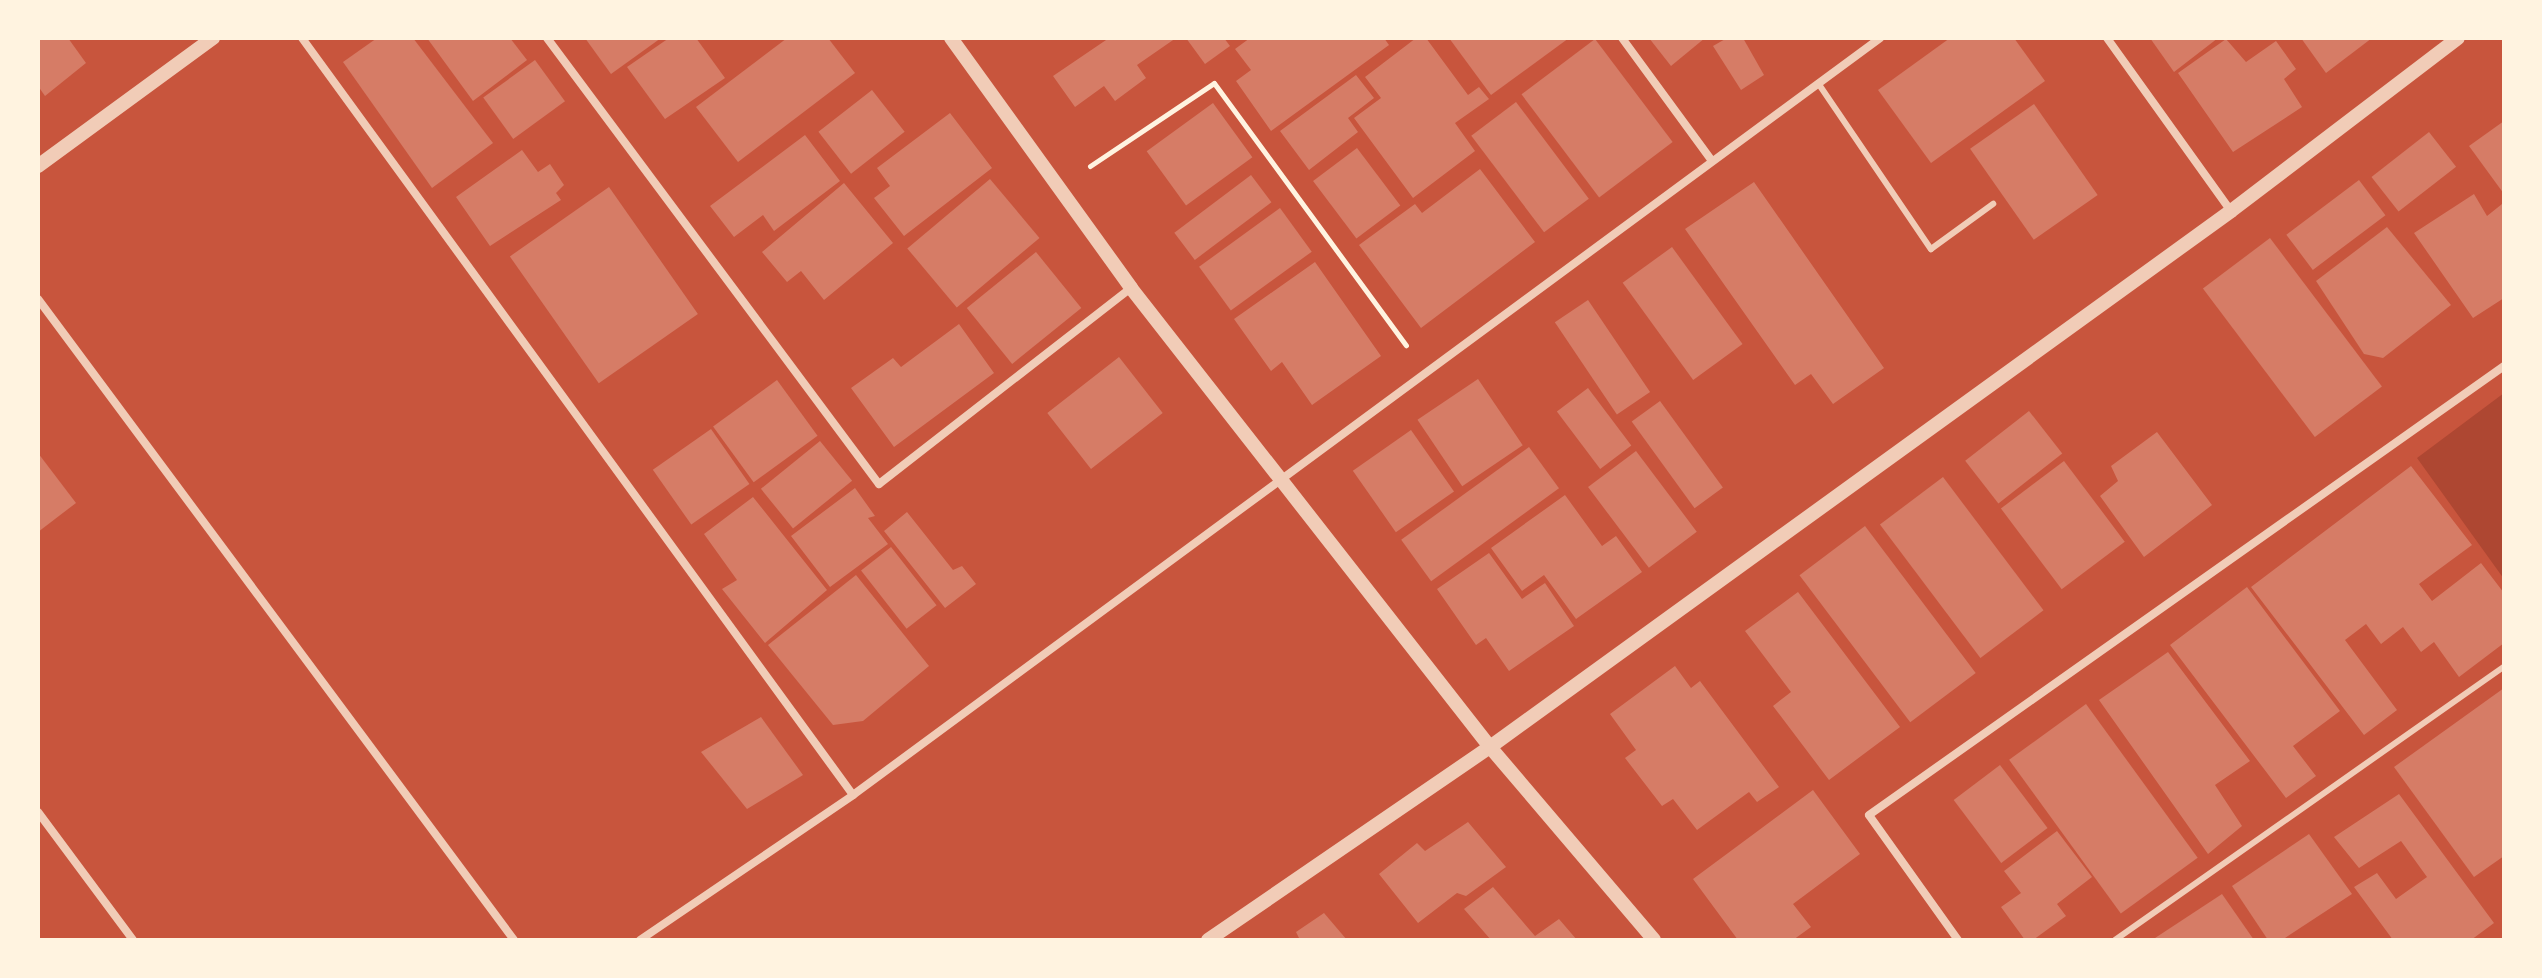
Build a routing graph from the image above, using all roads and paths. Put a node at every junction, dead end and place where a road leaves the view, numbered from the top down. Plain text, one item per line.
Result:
1 (213, 38) edge
2 (302, 38) edge
3 (547, 38) edge
4 (951, 38) edge
5 (1622, 38) edge
6 (1880, 38) edge
7 (2107, 38) edge
8 (2458, 38) edge
9 (1818, 83) junction
10 (1712, 161) junction
11 (38, 166) edge
12 (1056, 189) junction
13 (1993, 204) dead end
14 (2231, 211) junction
15 (1131, 288) junction
16 (38, 299) edge
17 (2504, 366) edge
18 (1426, 372) junction
19 (1282, 480) junction
20 (2504, 667) edge
21 (1490, 747) junction
22 (853, 795) junction
23 (38, 812) edge
24 (133, 940) edge
25 (514, 940) edge
26 (640, 940) edge
27 (1208, 940) edge
28 (1654, 940) edge
29 (1958, 940) edge
30 (2115, 940) edge

1 - 11 street
2 - 22 street
3 - 15 street
4 - 12 street
5 - 10 street
6 - 9 street
7 - 14 street
8 - 14 street
9 - 10 street
9 - 13 lane
10 - 18 street
12 - 15 street
12 - 18 path
14 - 21 street
15 - 19 street
16 - 25 street
17 - 29 street
18 - 19 street
19 - 21 street
19 - 22 street
20 - 30 lane
21 - 27 street
21 - 28 street
22 - 26 street
23 - 24 street

